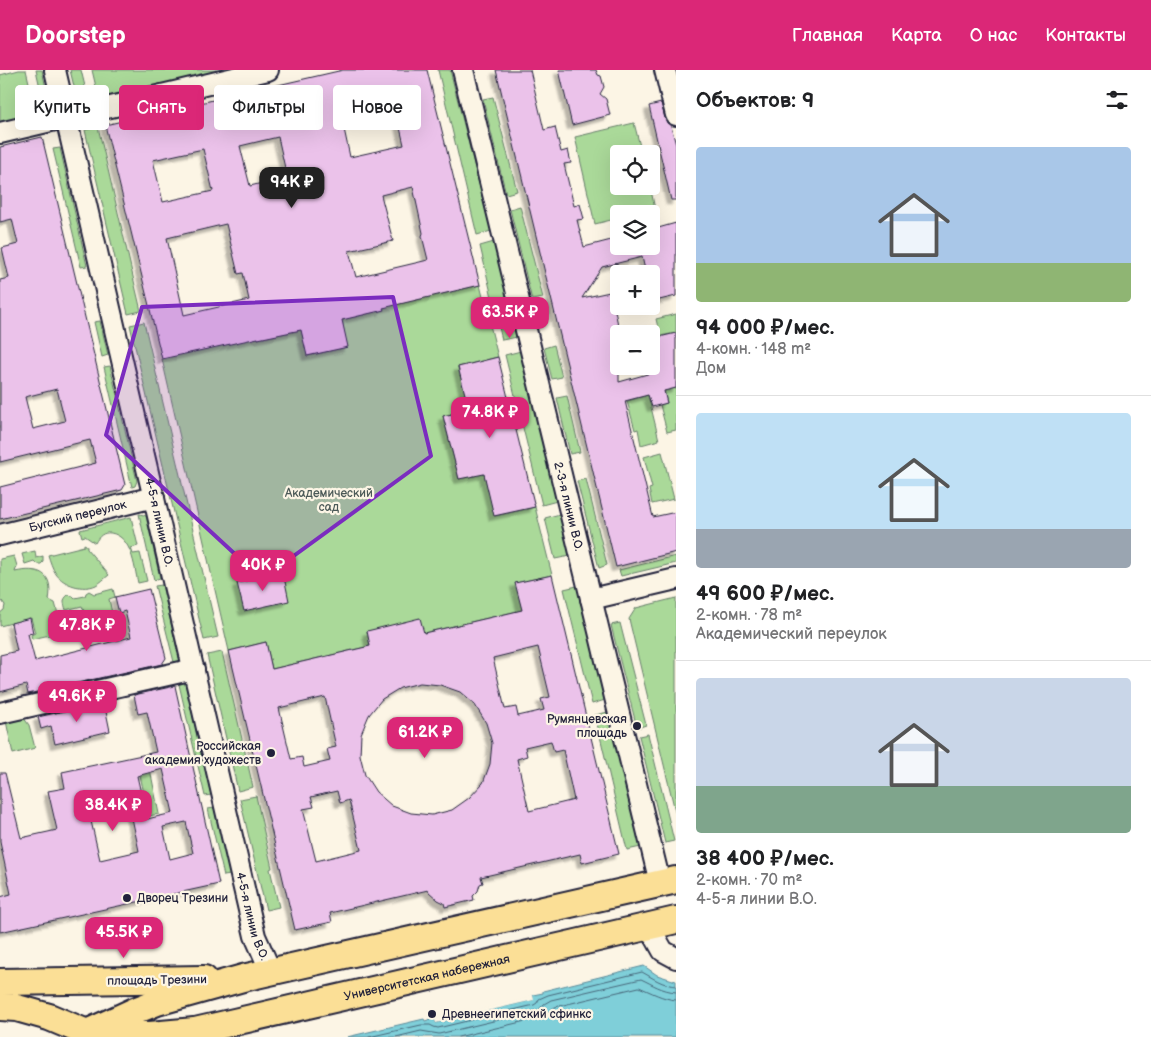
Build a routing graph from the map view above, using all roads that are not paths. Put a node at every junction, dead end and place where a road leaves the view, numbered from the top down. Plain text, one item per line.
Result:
1 (55, 70) edge
2 (268, 70) edge
3 (463, 70) edge
4 (666, 70) edge
5 (58, 85) edge
6 (109, 108) edge
7 (676, 114) edge
8 (15, 130) edge
9 (69, 130) edge
10 (0, 133) edge
11 (154, 497) junction
12 (0, 535) edge
13 (676, 579) edge
14 (591, 599) junction
15 (194, 668) junction
16 (0, 713) edge
17 (668, 881) edge
18 (676, 920) edge
19 (649, 926) junction
20 (676, 958) edge
21 (271, 972) junction
22 (243, 978) junction
23 (3, 982) edge
24 (0, 1007) edge
25 (186, 1034) edge
26 (87, 1036) edge

1 - 5 street, 4-5-я линии В.О.
2 - 6 street
3 - 14 street, 2-3-я линии В.О.
4 - 7 street
8 - 10 street
9 - 11 street, 4-5-я линии В.О.
11 - 12 street, Бугский переулок
11 - 15 street, 4-5-я линии В.О.
13 - 14 street
14 - 17 street, 2-3-я линии В.О.
15 - 16 street
15 - 21 street, 4-5-я линии В.О.
17 - 21 main road
18 - 19 main road, Университетская набережная
19 - 20 street
19 - 25 main road, Университетская набережная
21 - 22 main road
22 - 23 main road, площадь Трезини
22 - 26 main road, площадь Трезини
23 - 26 main road, площадь Трезини
24 - 26 main road
25 - 26 main road

